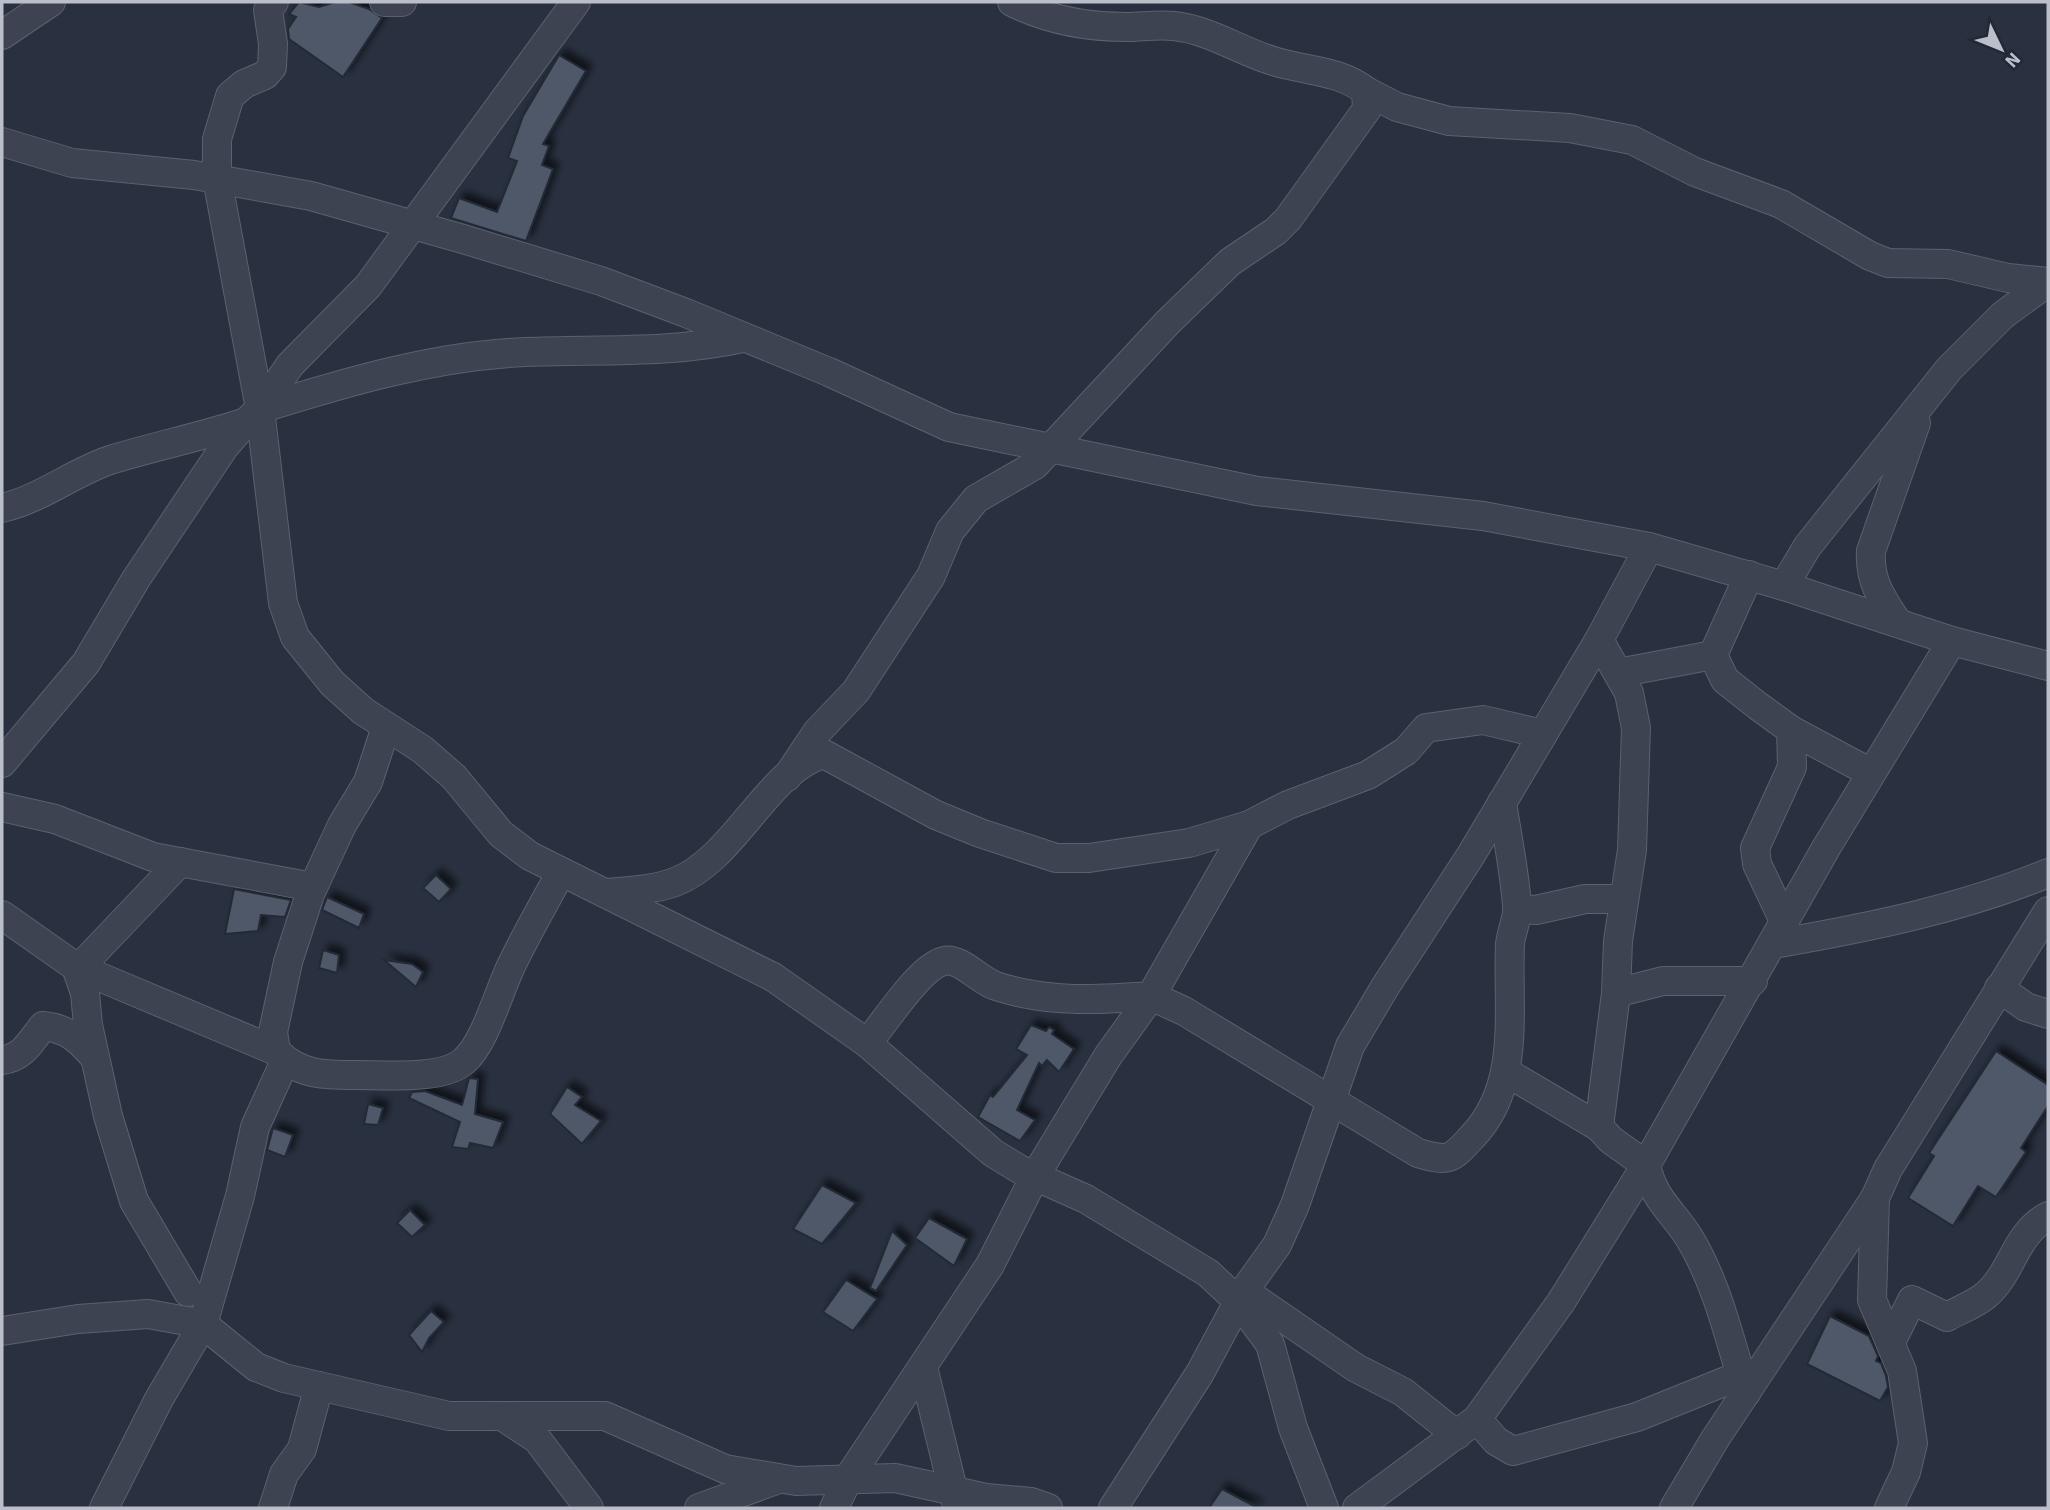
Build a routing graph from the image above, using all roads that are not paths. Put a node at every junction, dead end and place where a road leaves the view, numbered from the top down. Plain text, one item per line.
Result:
1 (51, 2) edge
2 (274, 2) edge
3 (576, 2) edge
4 (1012, 2) edge
5 (2, 35) edge
6 (1366, 91) junction
7 (2, 142) edge
8 (217, 178) junction
9 (410, 224) junction
10 (2008, 278) junction
11 (2048, 282) edge
12 (2009, 311) junction
13 (743, 338) junction
14 (1922, 404) junction
15 (253, 415) junction
16 (1052, 448) junction
17 (2, 508) edge
18 (1649, 547) junction
19 (1749, 575) junction
20 (1784, 586) junction
21 (1898, 623) junction
22 (1599, 640) junction
23 (1952, 641) junction
24 (1713, 655) junction
25 (2048, 666) edge
26 (1618, 673) junction
27 (386, 727) junction
28 (1791, 730) junction
29 (1543, 733) junction
30 (2, 762) edge
31 (1871, 773) junction
32 (787, 777) junction
33 (1502, 802) junction
34 (2, 807) edge
35 (1249, 825) junction
36 (180, 862) junction
37 (561, 872) junction
38 (2048, 873) edge
39 (313, 887) junction
40 (606, 893) junction
41 (1623, 899) junction
42 (1518, 909) junction
43 (2048, 911) edge
44 (2, 915) edge
45 (1779, 934) junction
46 (77, 968) junction
47 (1753, 981) junction
48 (1999, 988) junction
49 (1616, 993) junction
50 (1151, 996) junction
51 (2048, 1014) edge
52 (867, 1043) junction
53 (281, 1056) junction
54 (95, 1058) junction
55 (2, 1060) edge
56 (1506, 1072) junction
57 (1332, 1099) junction
58 (1599, 1126) junction
59 (1646, 1165) junction
60 (1035, 1176) junction
61 (1875, 1198) junction
62 (2048, 1216) edge
63 (216, 1279) junction
64 (188, 1292) junction
65 (1242, 1296) junction
66 (148, 1314) junction
67 (202, 1324) junction
68 (2, 1331) edge
69 (1892, 1340) junction
70 (923, 1367) junction
71 (1743, 1384) junction
72 (319, 1387) junction
73 (505, 1418) junction
74 (1467, 1427) junction
75 (849, 1478) junction
76 (779, 1479) junction
77 (956, 1499) edge
78 (104, 1508) edge
79 (273, 1508) edge
80 (589, 1508) edge
81 (699, 1508) edge
82 (834, 1508) edge
83 (1048, 1508) edge
84 (1113, 1508) edge
85 (1324, 1508) edge
86 (1357, 1508) edge
87 (1674, 1508) edge
88 (1889, 1508) edge

1 - 5 street
2 - 8 street
3 - 9 street
4 - 6 street
6 - 10 street
6 - 16 street
7 - 8 street
8 - 9 street
8 - 15 street
9 - 13 street
9 - 15 street
10 - 11 street
10 - 12 street
11 - 12 street
12 - 14 street
13 - 15 street
13 - 16 street
14 - 20 street
14 - 21 street
15 - 17 street
15 - 27 street
15 - 30 street
16 - 18 street
16 - 32 street
18 - 19 street
18 - 22 street
19 - 20 street
19 - 24 street
20 - 21 street
21 - 23 street
22 - 26 street
22 - 29 street
23 - 25 street
23 - 31 street
24 - 26 street
24 - 28 street
26 - 41 street
27 - 37 street
27 - 39 street
28 - 31 street
28 - 45 street
29 - 33 street
29 - 35 street
31 - 45 street
32 - 35 street
32 - 40 street
33 - 42 street
33 - 57 street
34 - 36 street
35 - 50 street
36 - 39 street
36 - 46 street
37 - 40 street
37 - 53 street
38 - 45 street
39 - 53 street
40 - 52 street
41 - 42 street
41 - 49 street
42 - 56 street
43 - 48 street
44 - 46 street
45 - 47 street
46 - 53 street
46 - 54 street
47 - 49 street
47 - 59 street
48 - 51 street
48 - 61 street
49 - 58 street
50 - 52 street
50 - 57 street
50 - 60 street
52 - 60 street
53 - 63 street
54 - 55 street
54 - 64 street
56 - 57 street
56 - 58 street
57 - 65 street
58 - 59 street
59 - 71 street
59 - 74 street
60 - 65 street
60 - 70 street
61 - 69 street
61 - 71 street
62 - 69 street
63 - 64 street
63 - 67 street
64 - 66 street
65 - 74 street
65 - 84 street
65 - 85 street
66 - 67 street
66 - 68 street
67 - 72 street
67 - 78 street
69 - 88 street
70 - 75 street
70 - 77 street
71 - 74 street
71 - 87 street
72 - 73 street
72 - 79 street
73 - 76 street
73 - 80 street
74 - 86 street
75 - 76 street
75 - 77 street
75 - 82 street
76 - 81 street
77 - 83 street

